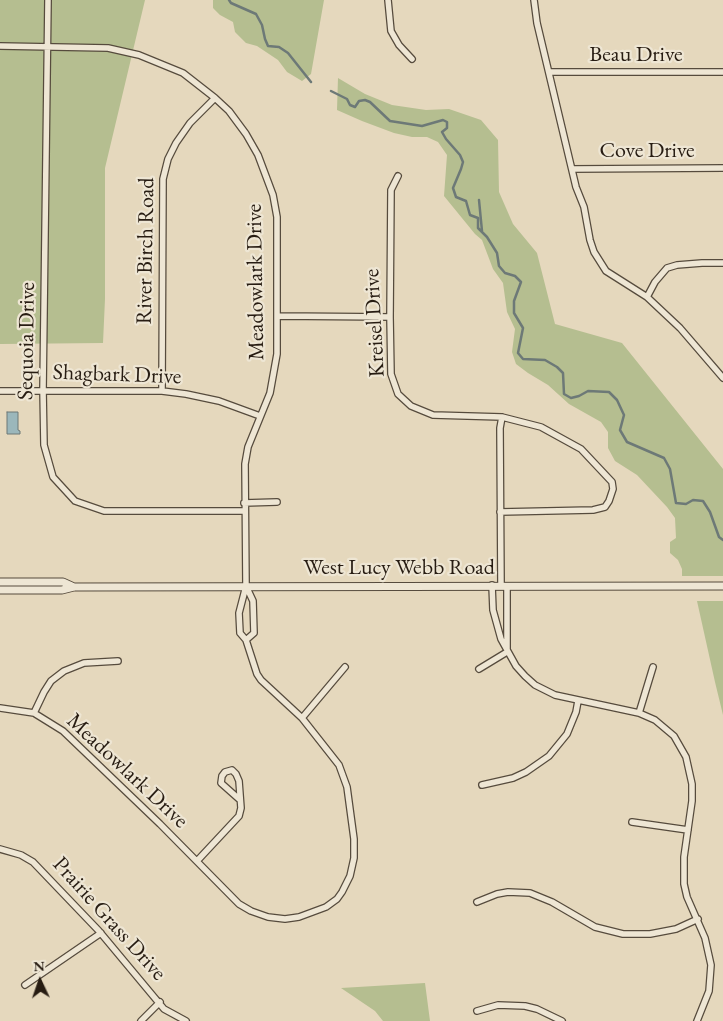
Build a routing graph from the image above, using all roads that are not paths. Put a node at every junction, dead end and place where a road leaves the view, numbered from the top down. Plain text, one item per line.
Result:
1 (48, 0) edge
2 (388, 0) edge
3 (534, 0) edge
4 (0, 46) edge
5 (47, 46) junction
6 (412, 59) dead end
7 (549, 72) junction
8 (723, 72) edge
9 (215, 98) junction
10 (723, 168) edge
11 (572, 169) junction
12 (398, 176) dead end
13 (723, 263) edge
14 (647, 297) junction
15 (278, 316) junction
16 (390, 317) junction
17 (723, 378) edge
18 (44, 390) junction
19 (0, 391) edge
20 (162, 391) junction
21 (260, 416) junction
22 (502, 417) junction
23 (277, 502) dead end
24 (244, 503) junction
25 (244, 511) junction
26 (500, 512) junction
27 (0, 582) edge
28 (492, 585) junction
29 (246, 586) junction
30 (504, 586) junction
31 (723, 586) edge
32 (74, 587) junction
33 (0, 590) edge
34 (246, 640) junction
35 (507, 652) junction
36 (118, 661) dead end
37 (345, 667) dead end
38 (653, 667) dead end
39 (479, 669) dead end
40 (578, 701) junction
41 (0, 708) edge
42 (34, 713) junction
43 (639, 713) junction
44 (302, 718) junction
45 (482, 785) dead end
46 (239, 799) junction
47 (632, 822) dead end
48 (688, 830) junction
49 (0, 849) edge
50 (197, 862) junction
51 (477, 902) dead end
52 (698, 919) junction
53 (101, 933) junction
54 (25, 986) dead end
55 (160, 1002) junction
56 (477, 1011) dead end
57 (141, 1021) edge
58 (186, 1021) edge
59 (562, 1021) edge
60 (697, 1021) edge

1 - 5 street, Sequoia Drive
2 - 6 street
3 - 7 street
4 - 5 street, Meadowlark Drive
5 - 9 street, Meadowlark Drive
5 - 18 street, Sequoia Drive
7 - 8 street, Beau Drive
7 - 11 street
9 - 15 street, Meadowlark Drive
9 - 20 street, River Birch Road
10 - 11 street, Cove Drive
11 - 14 street
12 - 16 street, Kreisel Drive
13 - 14 street
14 - 17 street
15 - 16 street
15 - 21 street, Meadowlark Drive
16 - 22 street, Kreisel Drive
18 - 19 street, Shagbark Drive
18 - 20 street, Shagbark Drive
18 - 25 street, Sequoia Drive
20 - 21 street, Shagbark Drive
21 - 24 street, Meadowlark Drive
22 - 26 street
22 - 26 street, Kreisel Drive
23 - 24 street
24 - 25 street, Meadowlark Drive
25 - 29 street, Meadowlark Drive
26 - 30 street
27 - 32 street, West Lucy Webb Road
28 - 29 street, West Lucy Webb Road
28 - 30 street, West Lucy Webb Road
28 - 35 street
29 - 32 street, West Lucy Webb Road
29 - 34 street, Meadowlark Drive
29 - 34 street
30 - 31 street, West Lucy Webb Road
30 - 35 street
32 - 33 street, West Lucy Webb Road
34 - 44 street, Meadowlark Drive
35 - 39 street
35 - 40 street
36 - 42 street
37 - 44 street
38 - 43 street
40 - 43 street
40 - 45 street
41 - 42 street, Meadowlark Drive
42 - 50 street, Meadowlark Drive
43 - 48 street
44 - 50 street, Meadowlark Drive
46 - 46 street
46 - 50 street
47 - 48 street
48 - 52 street
49 - 53 street, Prairie Grass Drive
51 - 52 street
52 - 60 street
53 - 54 street
53 - 55 street, Prairie Grass Drive
55 - 57 street
55 - 58 street, Prairie Grass Drive
56 - 59 street

